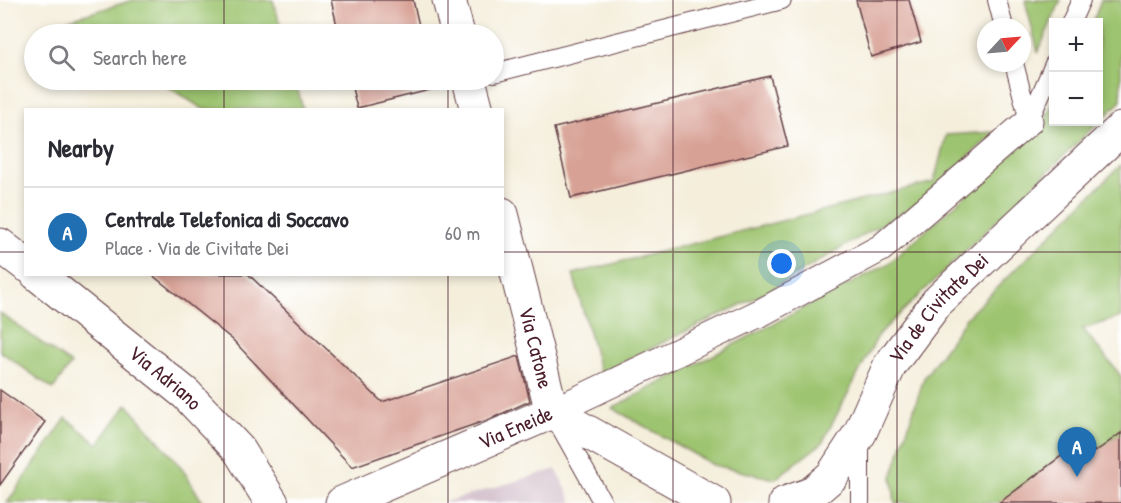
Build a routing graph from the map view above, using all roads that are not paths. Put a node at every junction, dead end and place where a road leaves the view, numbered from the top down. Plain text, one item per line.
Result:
1 (449, 0) edge
2 (782, 0) edge
3 (997, 0) edge
4 (1081, 0) edge
5 (1002, 18) edge
6 (1073, 18) edge
7 (455, 24) edge
8 (504, 70) edge
9 (1016, 72) edge
10 (1050, 72) edge
11 (472, 90) edge
12 (476, 108) edge
13 (1029, 121) junction
14 (1121, 129) edge
15 (504, 222) edge
16 (0, 245) edge
17 (24, 264) edge
18 (39, 276) edge
19 (552, 412) junction
20 (860, 433) junction
21 (272, 503) edge
22 (342, 503) edge
23 (603, 503) edge
24 (714, 503) edge
25 (785, 503) edge
26 (860, 503) edge

1 - 7 street
2 - 8 lane
3 - 5 lane
4 - 6 lane
9 - 13 lane
10 - 13 lane
11 - 12 street
13 - 19 street
14 - 20 street, Via de Civitate Dei
15 - 19 street, Via Catone
16 - 17 street
18 - 21 street, Via Adriano
19 - 22 street, Via Eneide
19 - 23 lane
19 - 24 street, Via Eneide
20 - 25 street, Via de Civitate Dei
20 - 26 lane

